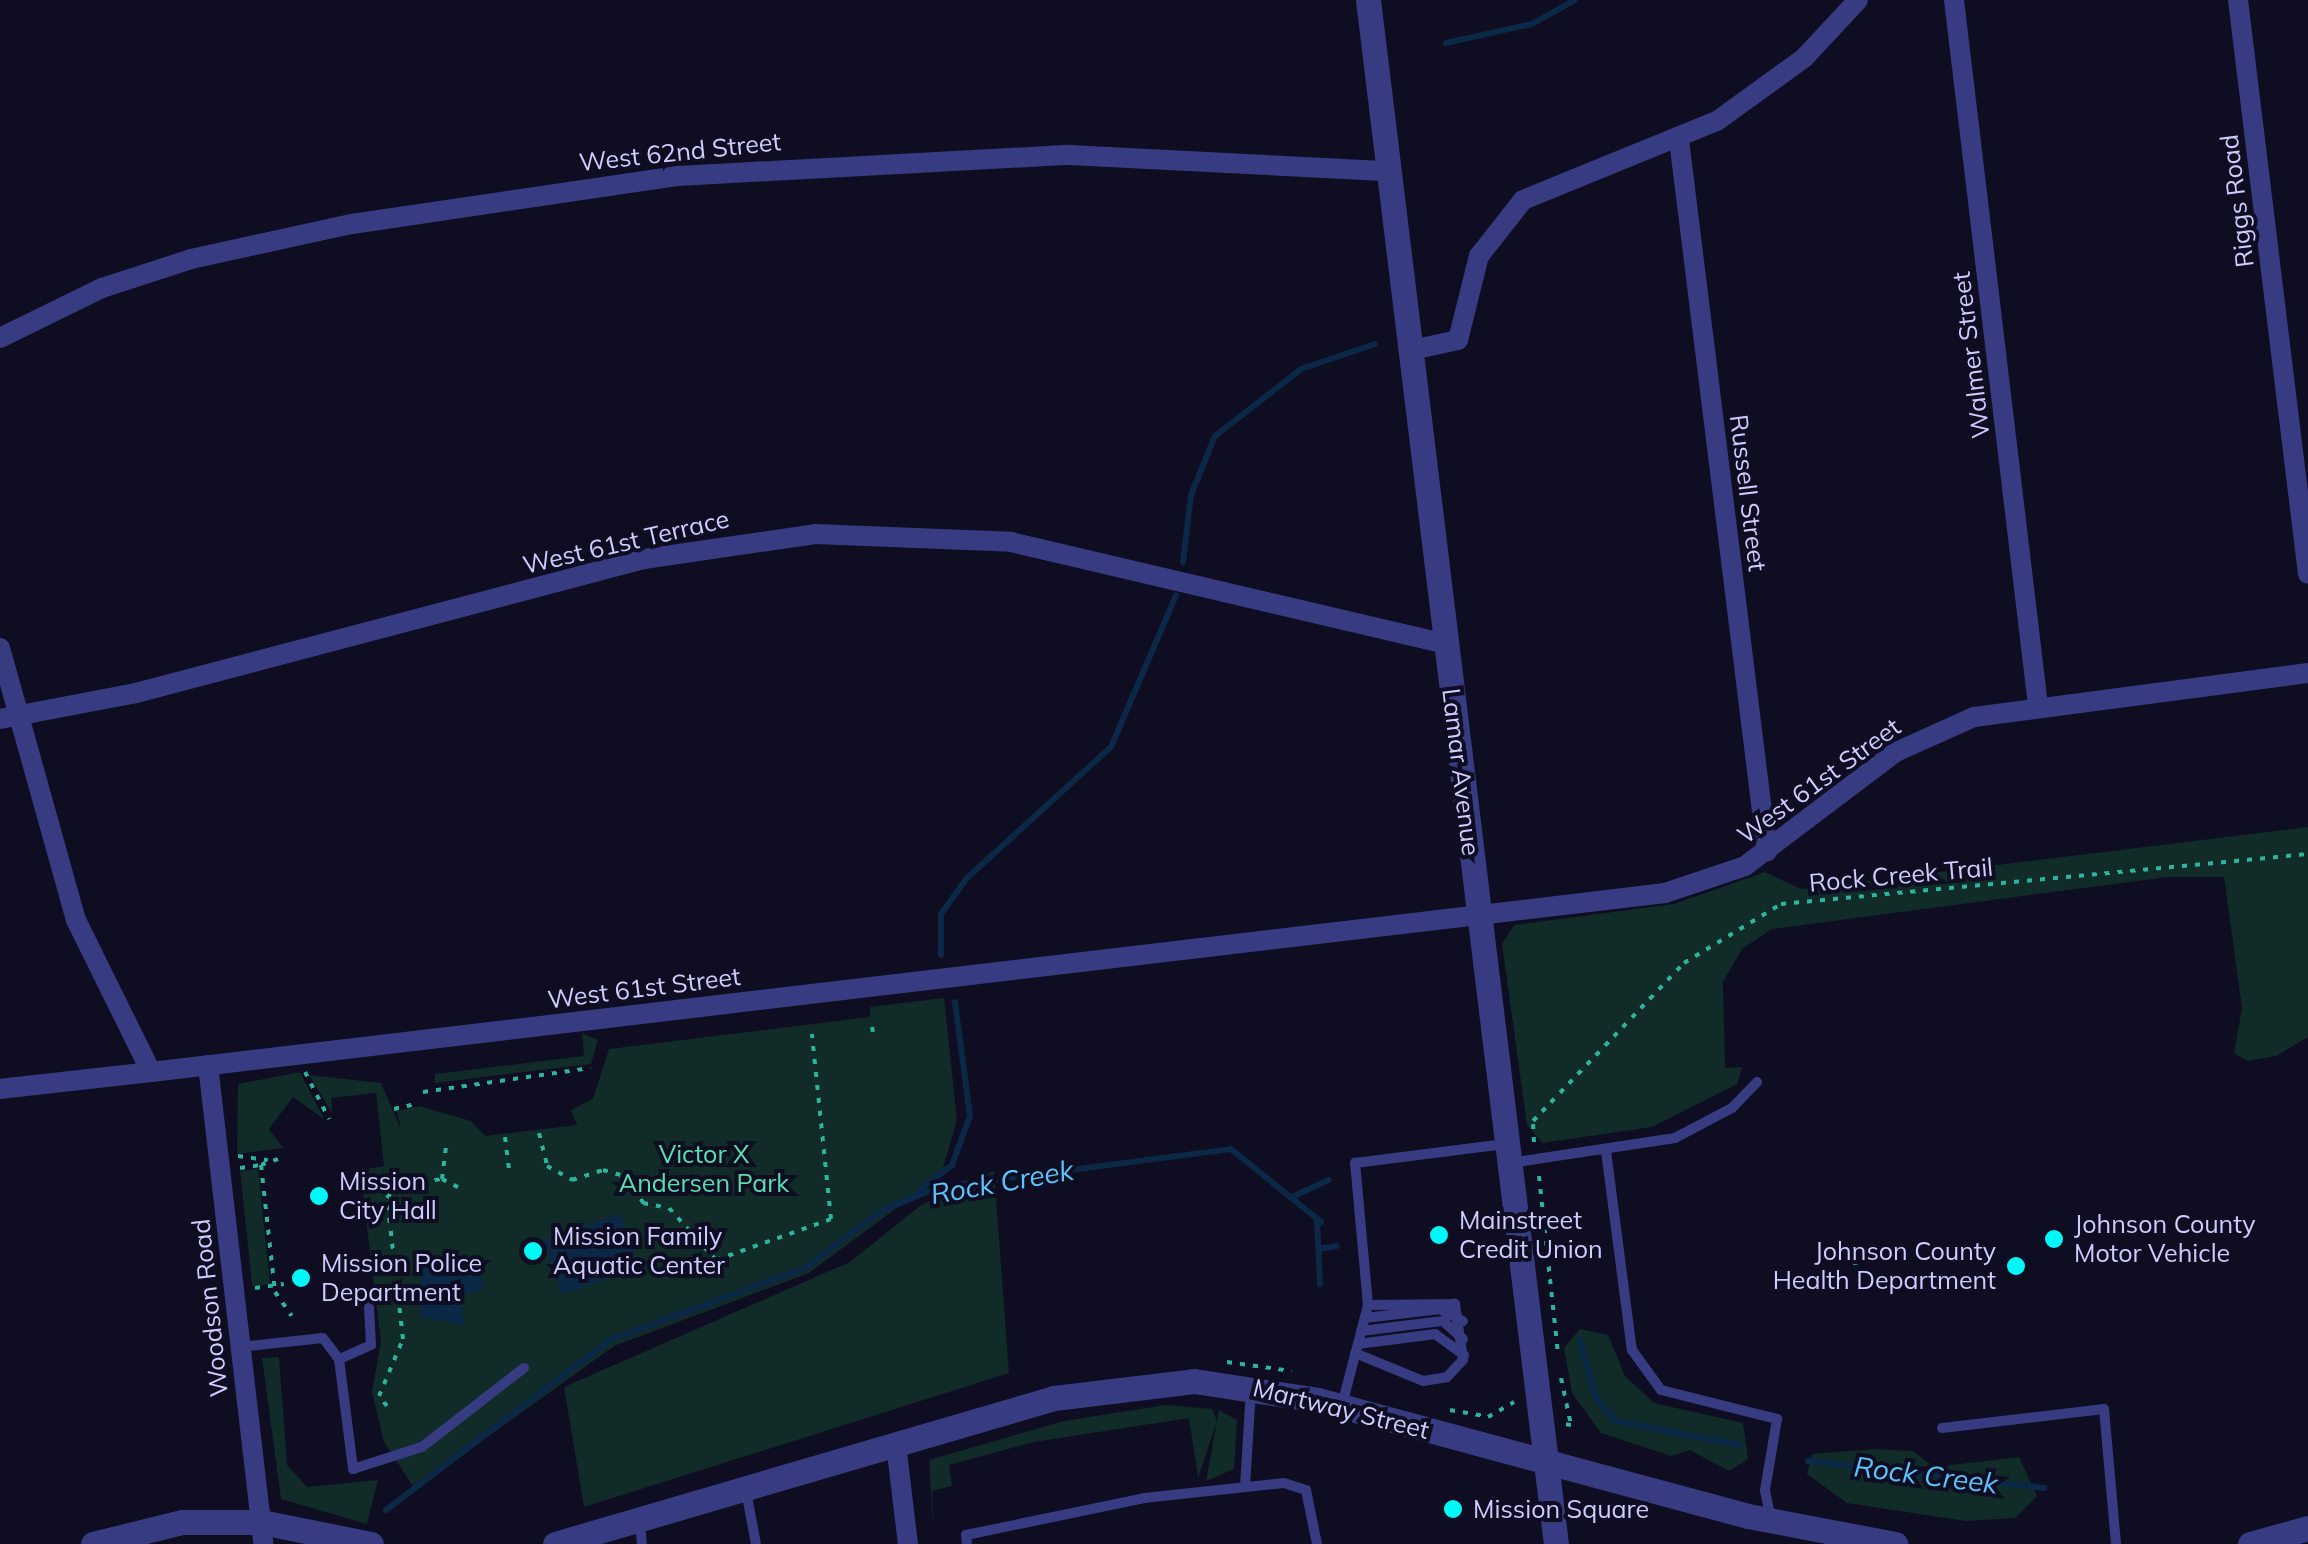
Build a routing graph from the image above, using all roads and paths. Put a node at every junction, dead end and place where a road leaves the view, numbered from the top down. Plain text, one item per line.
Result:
1 (1368, 0) edge
2 (1858, 0) edge
3 (1954, 0) edge
4 (2238, 0) edge
5 (1679, 140) junction
6 (1388, 171) junction
7 (0, 338) edge
8 (1412, 350) junction
9 (2308, 574) edge
10 (1446, 644) junction
11 (0, 648) edge
12 (2308, 673) edge
13 (2038, 705) junction
14 (9, 717) edge
15 (1767, 852) junction
16 (2308, 854) edge
17 (1479, 915) junction
18 (812, 1034) dead end
19 (208, 1065) junction
20 (148, 1067) junction
21 (304, 1068) dead end
22 (590, 1068) dead end
23 (1757, 1082) dead end
24 (0, 1089) edge
25 (424, 1092) dead end
26 (415, 1104) dead end
27 (394, 1109) dead end
28 (329, 1119) dead end
29 (538, 1133) dead end
30 (1533, 1133) dead end
31 (505, 1137) dead end
32 (446, 1145) dead end
33 (1606, 1151) junction
34 (1507, 1153) junction
35 (235, 1157) dead end
36 (278, 1159) dead end
37 (268, 1160) junction
38 (260, 1165) junction
39 (236, 1168) dead end
40 (509, 1172) dead end
41 (442, 1179) junction
42 (1540, 1189) dead end
43 (464, 1190) dead end
44 (1861, 1262) dead end
45 (1854, 1263) dead end
46 (1862, 1276) dead end
47 (1855, 1277) dead end
48 (284, 1284) dead end
49 (275, 1285) junction
50 (250, 1288) dead end
51 (369, 1307) dead end
52 (1366, 1312) junction
53 (292, 1316) dead end
54 (1361, 1331) junction
55 (240, 1347) junction
56 (1356, 1348) junction
57 (1465, 1350) junction
58 (340, 1359) junction
59 (524, 1368) dead end
60 (1251, 1385) junction
61 (1515, 1402) dead end
62 (387, 1406) dead end
63 (1342, 1406) junction
64 (1438, 1408) dead end
65 (1566, 1425) dead end
66 (1942, 1428) dead end
67 (896, 1444) junction
68 (1546, 1462) junction
69 (1245, 1487) junction
70 (745, 1489) junction
71 (1772, 1522) junction
72 (2308, 1528) edge
73 (641, 1532) edge
74 (262, 1533) edge
75 (1852, 1540) edge
76 (583, 1541) edge
77 (94, 1544) edge
78 (371, 1544) edge
79 (555, 1544) edge
80 (756, 1544) edge
81 (908, 1544) edge
82 (967, 1544) edge
83 (1317, 1544) edge
84 (1556, 1544) edge
85 (1895, 1544) edge
86 (2116, 1544) edge
87 (2250, 1544) edge

1 - 6 street, Lamar Avenue
2 - 5 street
3 - 13 street, Walmer Street
4 - 9 street, Riggs Road
5 - 8 street
5 - 15 street, Russell Street
6 - 7 street, West 62nd Street
6 - 8 street, Lamar Avenue
8 - 10 street, Lamar Avenue
10 - 14 street, West 61st Terrace
10 - 17 street, Lamar Avenue
11 - 14 street
12 - 13 street, West 61st Street
13 - 15 street, West 61st Street
14 - 20 street
15 - 17 street, West 61st Street
16 - 30 path, Rock Creek Trail
17 - 19 street, West 61st Street
17 - 34 street, Lamar Avenue
18 - 29 path
19 - 20 street, West 61st Street
19 - 55 street, Woodson Road
20 - 24 street
21 - 28 path
22 - 25 path
23 - 33 lane
26 - 27 path
31 - 40 path
32 - 41 path
33 - 34 lane
33 - 71 lane
34 - 52 lane
34 - 68 street, Lamar Avenue
35 - 37 path
36 - 37 path
37 - 38 path
38 - 39 path
38 - 49 path
41 - 43 path
41 - 62 path
42 - 65 path
44 - 45 path
46 - 47 path
48 - 49 path
49 - 50 path
49 - 53 path
51 - 58 lane
52 - 54 lane
52 - 57 lane
54 - 56 lane
54 - 57 lane
55 - 58 lane
55 - 74 street, Woodson Road
56 - 57 lane
56 - 57 lane
56 - 63 lane
58 - 59 lane
60 - 63 street, Martway Street
60 - 67 street, Martway Street
60 - 69 lane
61 - 64 path
63 - 68 street, Martway Street
66 - 86 lane
67 - 70 street, Martway Street
67 - 81 street
68 - 71 street, Martway Street
68 - 84 street, Lamar Avenue
69 - 82 lane
69 - 83 lane
70 - 73 street, Martway Street
70 - 80 lane
71 - 75 street, Martway Street
72 - 87 street
73 - 76 street, Martway Street
74 - 77 street
74 - 78 street
75 - 85 street, Martway Street
76 - 79 street, Martway Street

